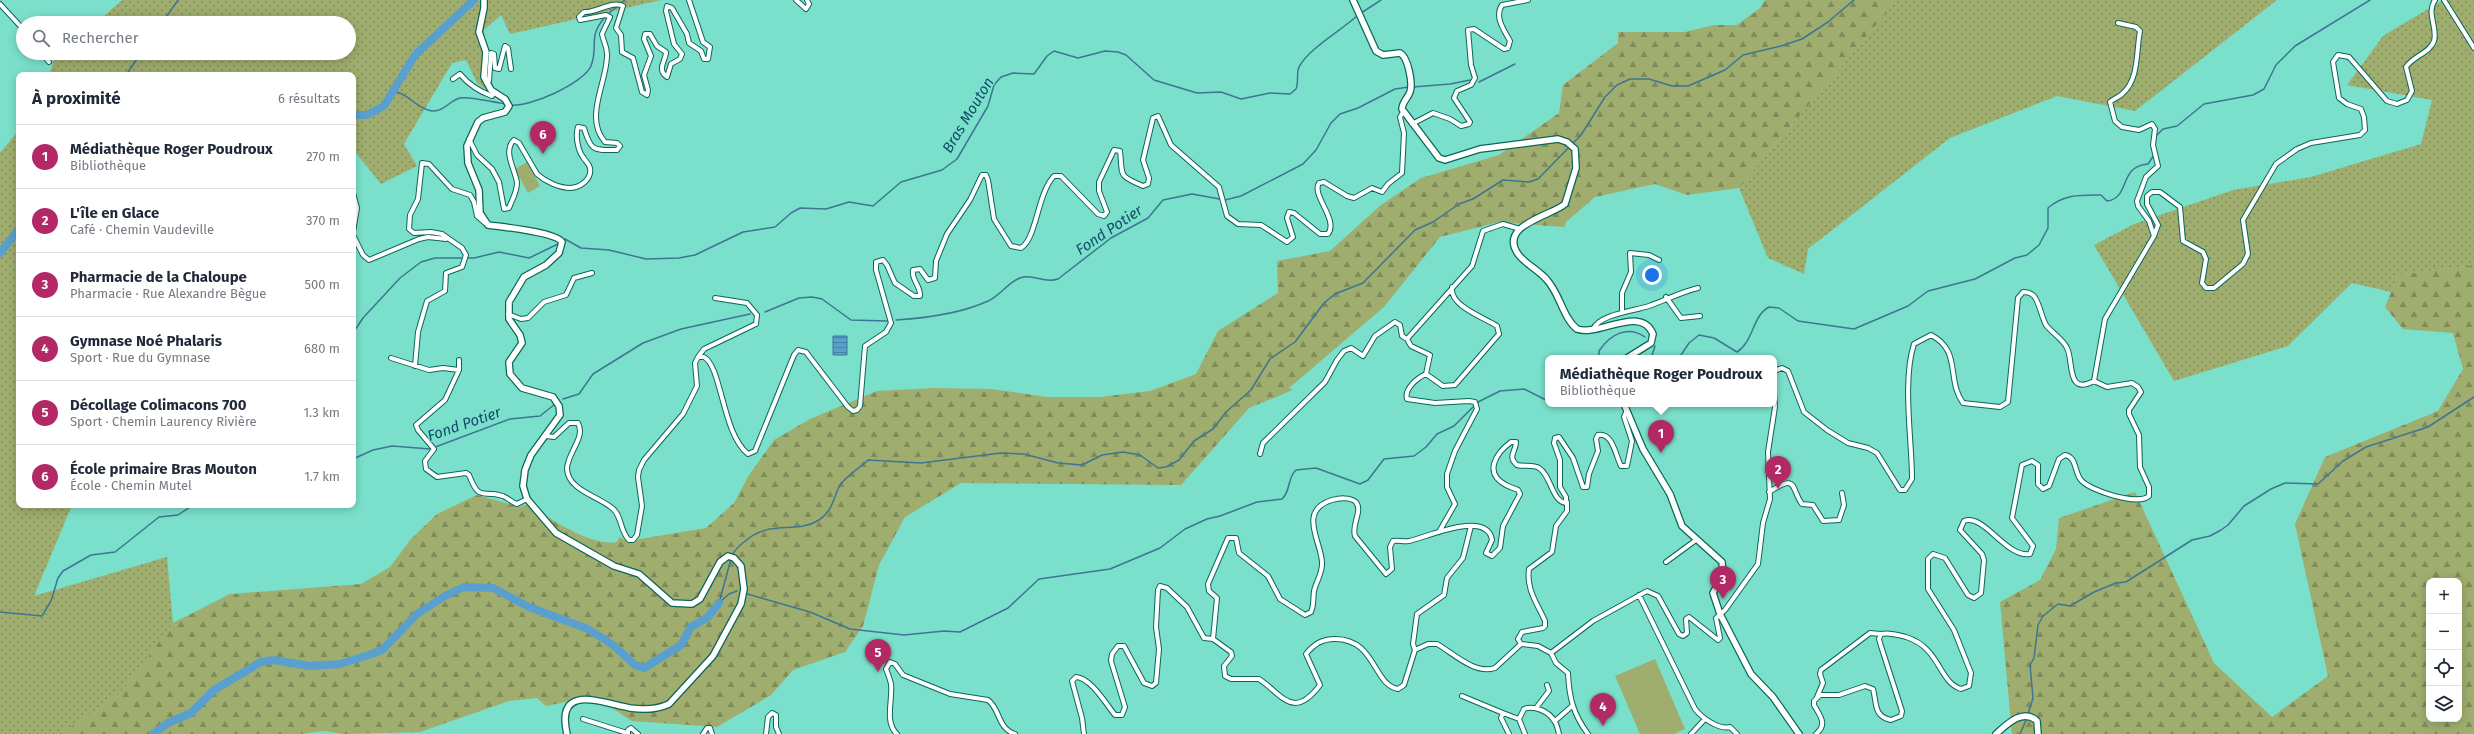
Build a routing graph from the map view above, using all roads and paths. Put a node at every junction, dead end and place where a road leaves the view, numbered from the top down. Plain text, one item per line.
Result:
1 (484, 0) edge
2 (689, 0) edge
3 (796, 0) edge
4 (808, 0) edge
5 (1528, 0) edge
6 (2435, 0) edge
7 (2444, 0) edge
8 (1354, 2) edge
9 (0, 4) edge
10 (16, 21) edge
11 (2118, 23) dead end
12 (2474, 48) edge
13 (511, 69) dead end
14 (453, 79) dead end
15 (486, 82) junction
16 (494, 93) junction
17 (1403, 112) junction
18 (1412, 124) junction
19 (469, 139) junction
20 (356, 204) edge
21 (356, 214) edge
22 (485, 223) junction
23 (1520, 229) junction
24 (2154, 236) junction
25 (446, 239) junction
26 (356, 240) edge
27 (1660, 260) dead end
28 (592, 273) dead end
29 (1452, 287) junction
30 (1698, 288) dead end
31 (1666, 297) junction
32 (715, 298) dead end
33 (1622, 313) junction
34 (507, 314) junction
35 (1700, 316) dead end
36 (1593, 330) junction
37 (1407, 340) junction
38 (1632, 355) edge
39 (698, 357) junction
40 (391, 358) dead end
41 (460, 360) dead end
42 (415, 366) junction
43 (459, 370) junction
44 (1777, 370) edge
45 (1426, 374) junction
46 (2094, 381) junction
47 (1626, 407) edge
48 (1775, 407) edge
49 (1627, 410) junction
50 (546, 436) junction
51 (1260, 454) dead end
52 (1769, 492) junction
53 (1842, 493) dead end
54 (527, 499) junction
55 (1567, 502) junction
56 (1471, 526) junction
57 (1440, 532) junction
58 (1696, 540) junction
59 (1666, 562) dead end
60 (1640, 595) junction
61 (1720, 614) junction
62 (1881, 634) junction
63 (1213, 639) junction
64 (1521, 644) junction
65 (1415, 650) junction
66 (1551, 654) junction
67 (1547, 685) dead end
68 (1462, 696) dead end
69 (1816, 698) junction
70 (1572, 706) junction
71 (1536, 708) junction
72 (1503, 713) junction
73 (583, 719) dead end
74 (1519, 719) junction
75 (1705, 719) junction
76 (1555, 721) junction
77 (1726, 728) junction
78 (627, 733) edge
79 (567, 734) edge
80 (638, 734) edge
81 (703, 734) edge
82 (712, 734) edge
83 (766, 734) edge
84 (779, 734) edge
85 (896, 734) edge
86 (1015, 734) edge
87 (1084, 734) edge
88 (1509, 734) edge
89 (1525, 734) edge
90 (1560, 734) edge
91 (1588, 734) edge
92 (1691, 734) edge
93 (1724, 734) edge
94 (1737, 734) edge
95 (1799, 734) edge
96 (1816, 734) edge
97 (1996, 734) edge
98 (2038, 734) edge

1 - 15 main road
2 - 19 street
3 - 4 street
5 - 18 street
6 - 24 street
7 - 12 street
8 - 17 main road
9 - 10 street
11 - 24 street
13 - 15 street
14 - 16 street
15 - 16 main road
16 - 19 main road
17 - 18 main road
17 - 39 street
18 - 23 main road
19 - 22 main road
20 - 21 street
22 - 25 street
22 - 34 main road
23 - 29 street
23 - 36 main road
24 - 46 street
25 - 26 street
25 - 42 street
27 - 33 street
28 - 34 street
29 - 37 street
29 - 45 street
30 - 31 street
31 - 33 street
31 - 35 street
32 - 39 street
33 - 36 street
34 - 50 main road
36 - 38 main road
37 - 45 street
37 - 51 street
39 - 50 street
40 - 42 street
41 - 43 street
42 - 43 street
43 - 54 street
44 - 46 street
45 - 57 street
46 - 62 street
47 - 49 main road
48 - 52 street
49 - 55 street
49 - 58 main road
50 - 54 main road
52 - 53 street
52 - 61 street
54 - 79 main road
55 - 56 street
55 - 64 street
56 - 57 street
56 - 65 street
57 - 63 street
58 - 59 street
58 - 61 main road
60 - 61 street
60 - 66 street
60 - 75 street
61 - 95 main road
62 - 69 street
62 - 69 street
63 - 65 street
63 - 87 street
64 - 65 street
64 - 66 street
66 - 70 street
67 - 71 street
68 - 72 street
69 - 96 street
70 - 76 street
70 - 91 street
71 - 74 street
71 - 76 street
72 - 74 street
72 - 88 street
73 - 78 street
74 - 89 street
75 - 77 street
75 - 92 street
76 - 90 street
77 - 93 street
77 - 94 street
78 - 80 street
81 - 82 street
83 - 84 street
85 - 86 street
97 - 98 main road

